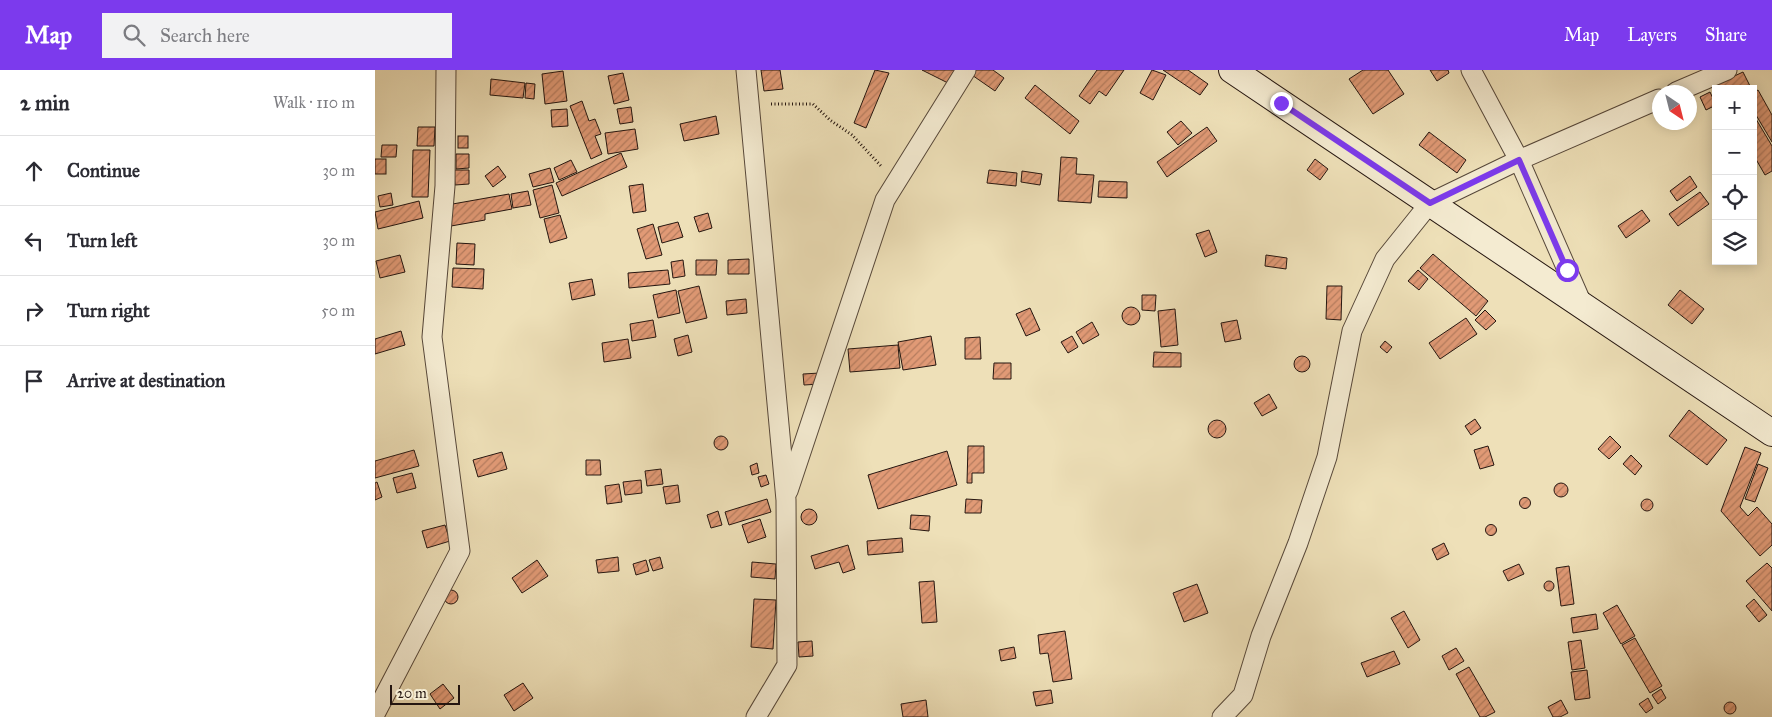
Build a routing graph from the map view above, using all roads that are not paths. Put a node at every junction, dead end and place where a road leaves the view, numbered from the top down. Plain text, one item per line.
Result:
1 (446, 70) edge
2 (746, 70) edge
3 (966, 70) edge
4 (1231, 70) edge
5 (1471, 70) edge
6 (1727, 70) edge
7 (1692, 85) edge
8 (1652, 103) edge
9 (1519, 160) junction
10 (1430, 203) junction
11 (1583, 306) junction
12 (1772, 433) edge
13 (786, 500) junction
14 (375, 714) edge
15 (756, 717) edge
16 (1222, 717) edge

1 - 14 street
2 - 13 street
3 - 13 street
4 - 10 main road
5 - 9 street
6 - 7 street
8 - 9 street
9 - 10 street
9 - 11 street
10 - 11 main road
10 - 16 street
11 - 12 main road
13 - 15 street

